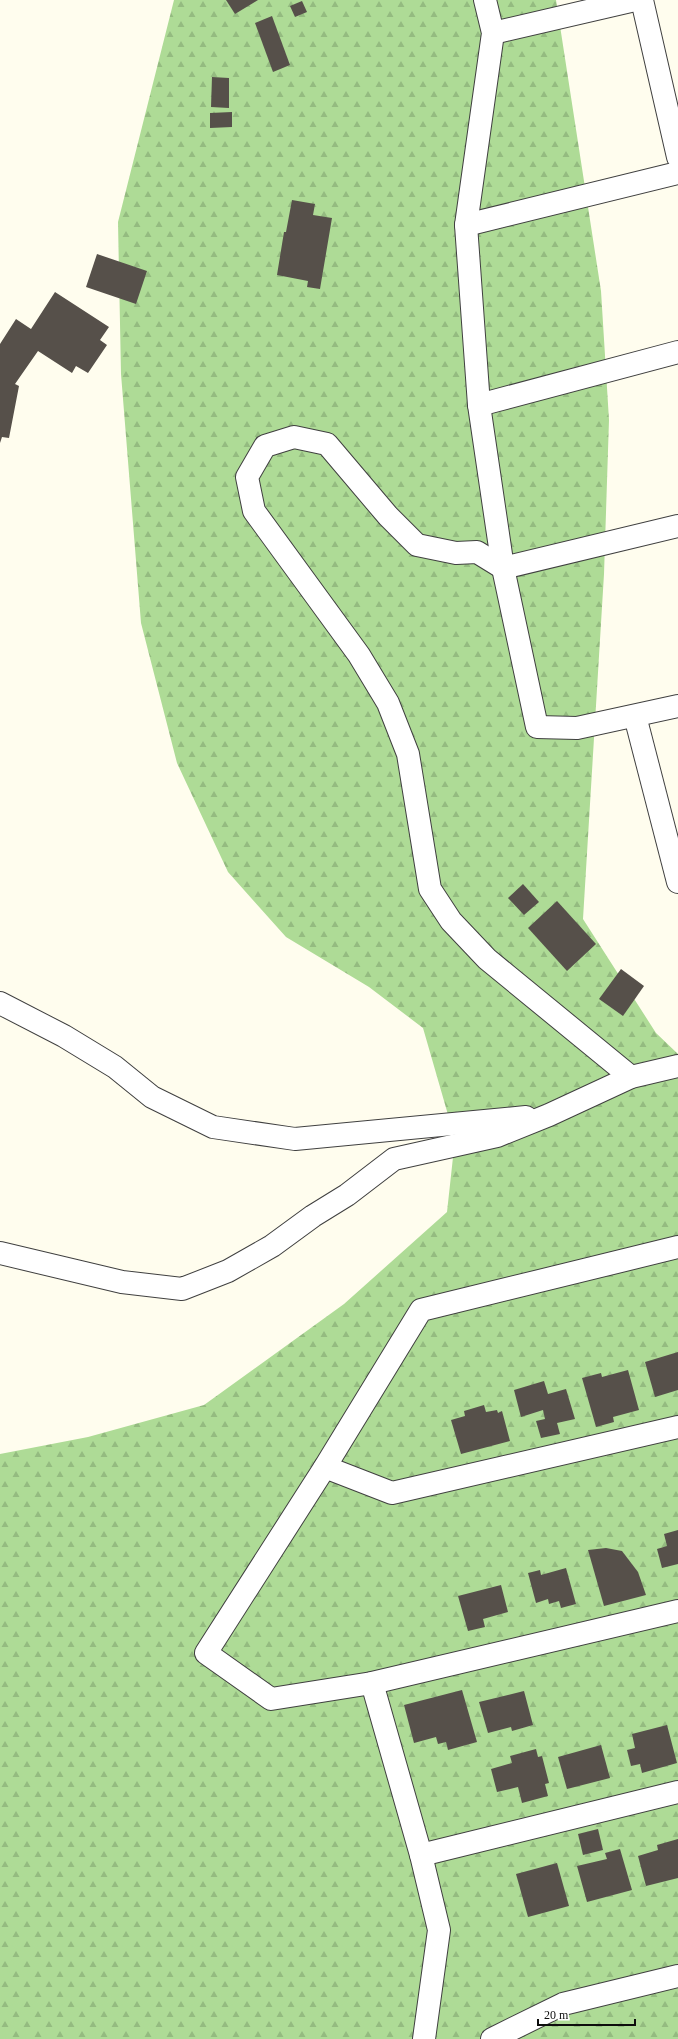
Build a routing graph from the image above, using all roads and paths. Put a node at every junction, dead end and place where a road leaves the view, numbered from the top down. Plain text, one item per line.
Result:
1 (485, 0) edge
2 (635, 0) edge
3 (642, 0) edge
4 (493, 33) junction
5 (678, 157) edge
6 (678, 173) edge
7 (466, 225) junction
8 (678, 352) edge
9 (479, 405) junction
10 (678, 526) edge
11 (503, 568) junction
12 (678, 706) edge
13 (634, 716) junction
14 (678, 882) edge
15 (0, 1003) edge
16 (678, 1066) edge
17 (631, 1077) junction
18 (549, 1115) junction
19 (678, 1247) edge
20 (0, 1253) edge
21 (678, 1427) edge
22 (325, 1467) junction
23 (678, 1611) edge
24 (372, 1683) junction
25 (678, 1792) edge
26 (421, 1855) junction
27 (678, 1976) edge
28 (424, 2039) edge
29 (492, 2039) edge

1 - 4 street
2 - 4 street
3 - 5 street
4 - 7 street
6 - 7 street
7 - 9 street
8 - 9 street
9 - 11 street
10 - 11 street
11 - 13 street
11 - 17 street
12 - 13 street
13 - 14 street
15 - 18 street
16 - 17 street
17 - 18 street
18 - 20 street
19 - 22 street
21 - 22 street
22 - 24 street
23 - 24 street
24 - 26 street
25 - 26 street
26 - 28 street
27 - 29 street

